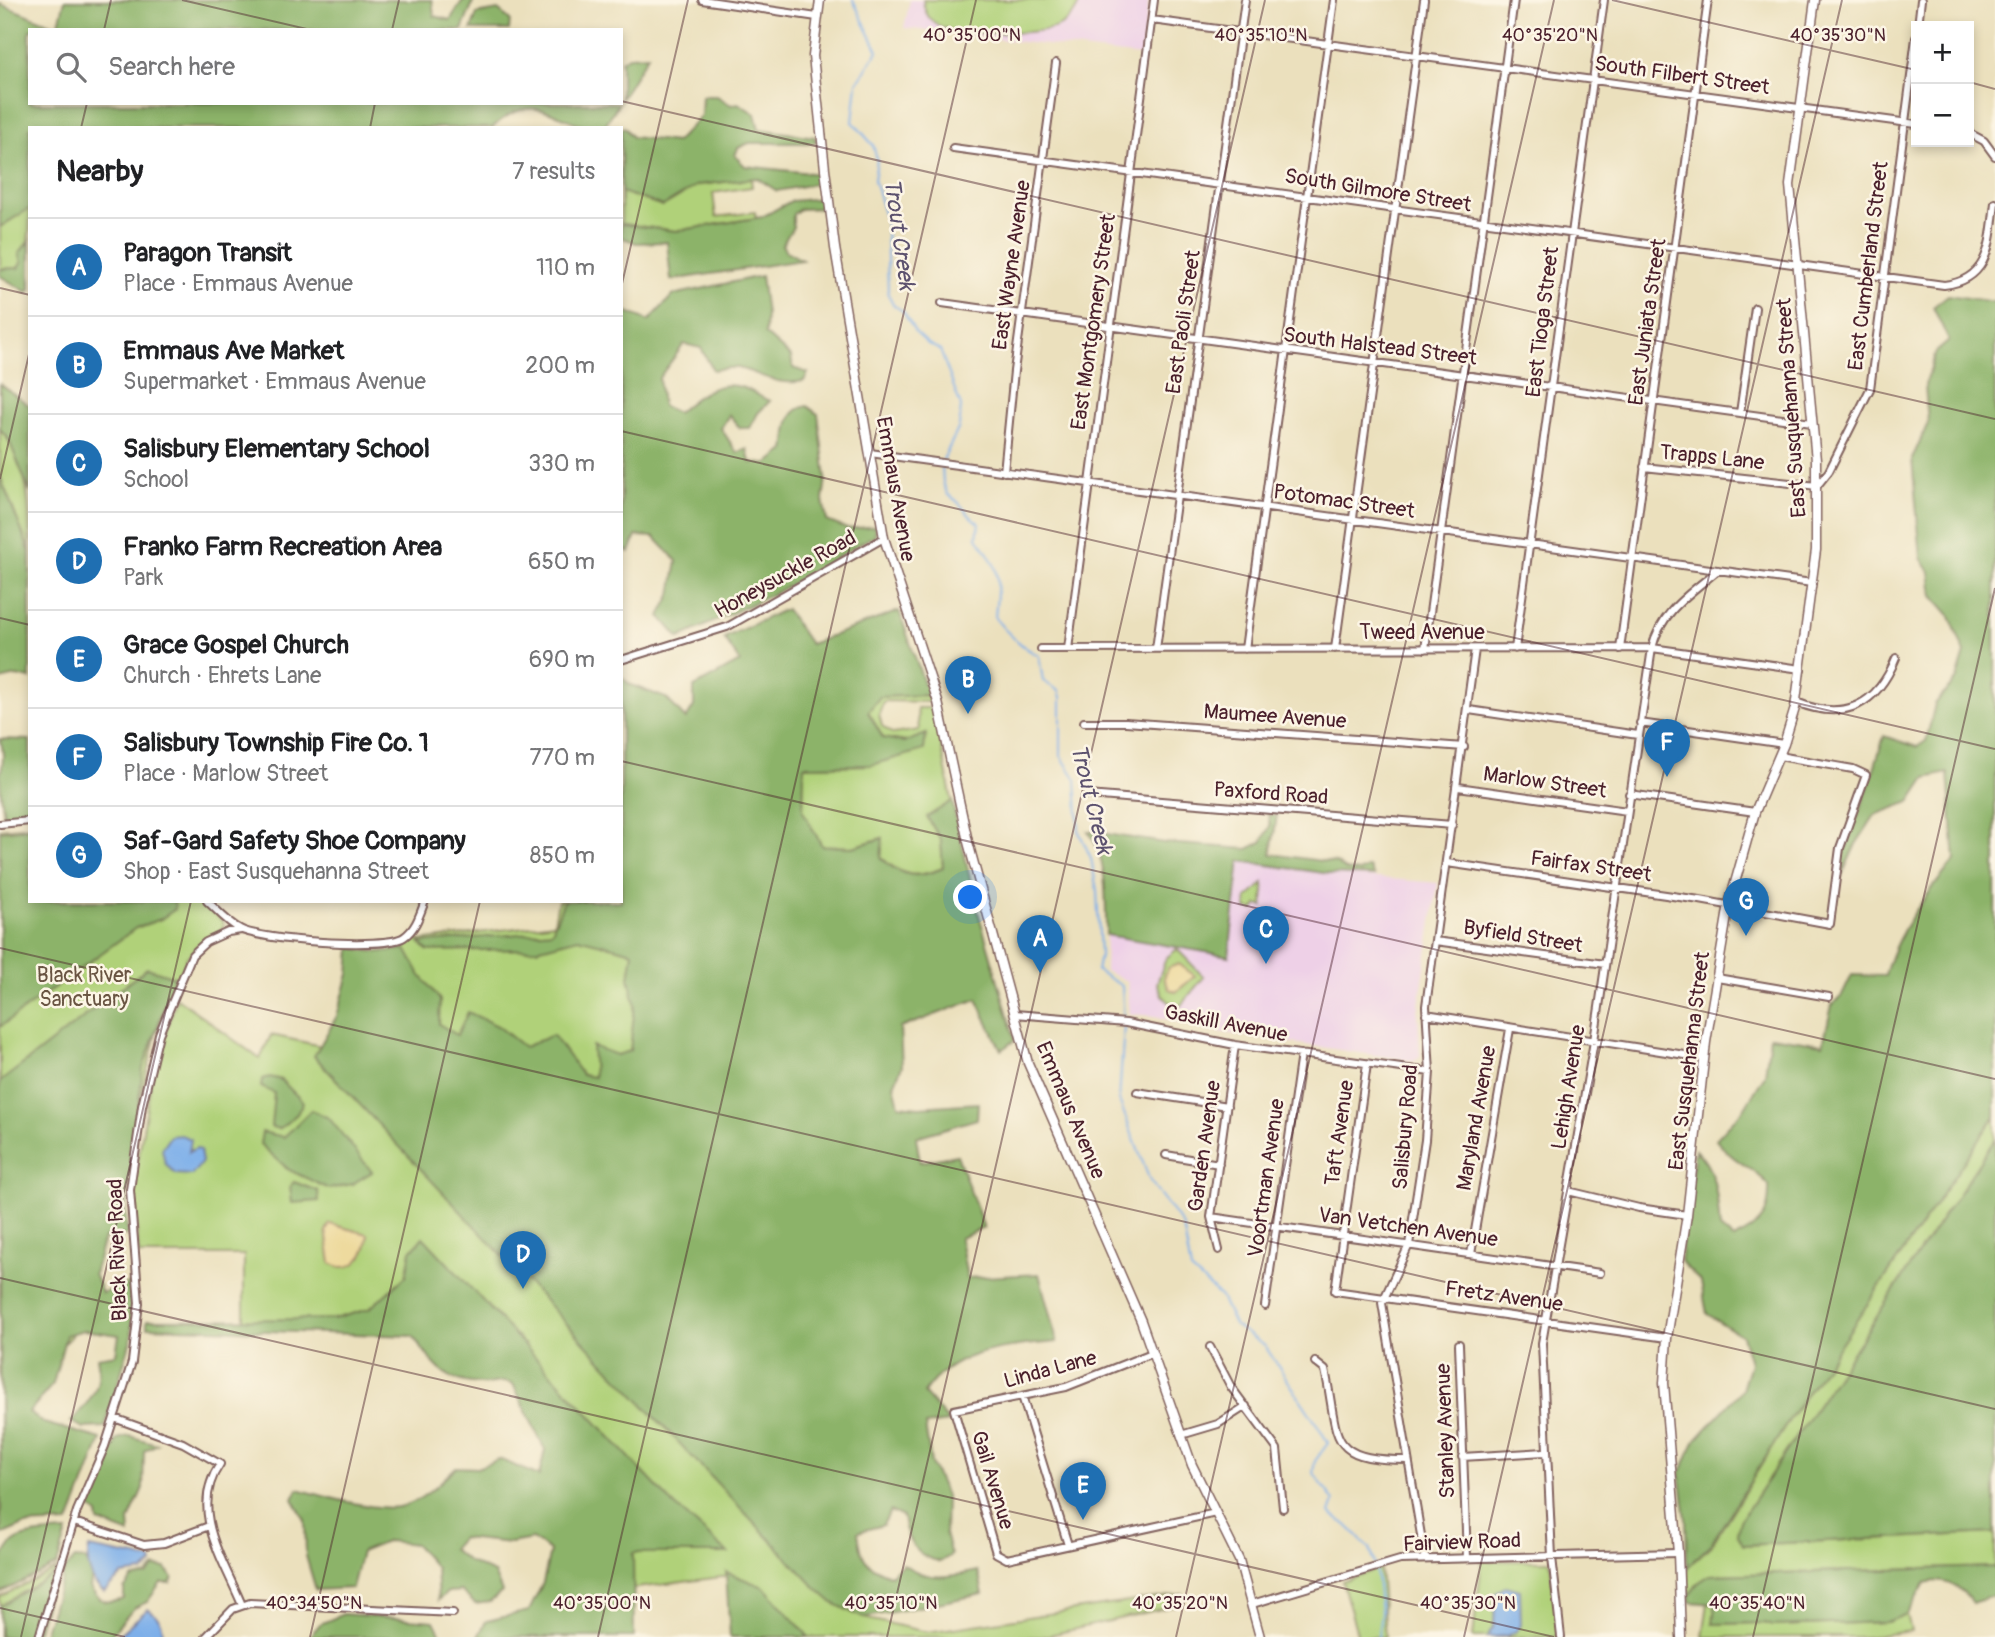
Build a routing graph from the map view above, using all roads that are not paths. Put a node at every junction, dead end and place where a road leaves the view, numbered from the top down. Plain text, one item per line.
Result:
1 (702, 0) edge
2 (820, 0) edge
3 (1154, 0) edge
4 (1244, 0) edge
5 (1334, 0) edge
6 (1424, 0) edge
7 (1514, 0) edge
8 (1604, 0) edge
9 (1708, 0) edge
10 (1815, 0) edge
11 (1921, 0) edge
12 (817, 17) junction
13 (1152, 20) junction
14 (1919, 21) edge
15 (1240, 32) junction
16 (1328, 44) junction
17 (1416, 56) junction
18 (1056, 63) dead end
19 (1505, 68) junction
20 (1911, 77) edge
21 (1592, 80) junction
22 (1696, 94) junction
23 (1800, 109) junction
24 (1905, 123) junction
25 (1911, 124) edge
26 (1974, 135) edge
27 (953, 148) dead end
28 (1995, 156) edge
29 (1043, 161) junction
30 (1131, 173) junction
31 (1219, 184) junction
32 (1308, 197) junction
33 (1995, 203) edge
34 (1396, 210) junction
35 (1484, 223) junction
36 (1572, 235) junction
37 (1675, 248) junction
38 (1992, 256) edge
39 (1798, 265) junction
40 (1884, 277) junction
41 (942, 303) dead end
42 (1755, 308) dead end
43 (1022, 315) junction
44 (1110, 328) junction
45 (1199, 340) junction
46 (1286, 352) junction
47 (1373, 364) junction
48 (1461, 375) junction
49 (1552, 387) junction
50 (1654, 401) junction
51 (1740, 413) junction
52 (1812, 423) junction
53 (870, 453) junction
54 (1644, 467) junction
55 (1004, 472) junction
56 (1091, 483) junction
57 (1817, 486) junction
58 (1178, 495) junction
59 (1265, 507) junction
60 (1353, 520) junction
61 (1441, 532) junction
62 (884, 538) junction
63 (1530, 545) junction
64 (1632, 558) junction
65 (1718, 570) junction
66 (1812, 583) junction
67 (1653, 648) junction
68 (1041, 649) dead end
69 (1068, 649) junction
70 (1156, 649) junction
71 (1245, 649) junction
72 (1335, 649) junction
73 (1425, 649) junction
74 (1475, 649) junction
75 (1515, 649) junction
76 (1620, 649) junction
77 (1896, 658) dead end
78 (623, 659) edge
79 (1801, 669) junction
80 (1796, 702) junction
81 (1469, 710) junction
82 (1084, 722) dead end
83 (1640, 723) junction
84 (1638, 735) junction
85 (1784, 744) junction
86 (1464, 747) junction
87 (1779, 756) junction
88 (1458, 787) junction
89 (1629, 794) junction
90 (1088, 795) dead end
91 (1627, 811) junction
92 (1755, 812) junction
93 (28, 821) edge
94 (0, 824) edge
95 (1452, 825) junction
96 (1447, 863) junction
97 (1616, 888) junction
98 (209, 903) edge
99 (424, 903) edge
100 (1729, 904) junction
101 (241, 930) junction
102 (1435, 941) junction
103 (1605, 964) junction
104 (1717, 978) junction
105 (1829, 997) dead end
106 (1015, 1014) junction
107 (1426, 1014) junction
108 (1510, 1029) junction
109 (1594, 1041) junction
110 (1235, 1045) junction
111 (1301, 1054) junction
112 (1704, 1058) junction
113 (1367, 1064) junction
114 (1430, 1072) junction
115 (1137, 1093) dead end
116 (1227, 1106) junction
117 (1166, 1155) dead end
118 (1219, 1164) junction
119 (1568, 1191) junction
120 (1687, 1214) junction
121 (1211, 1217) junction
122 (1276, 1226) junction
123 (1342, 1236) junction
124 (1409, 1245) junction
125 (1219, 1250) dead end
126 (1471, 1254) junction
127 (1555, 1266) junction
128 (1600, 1273) dead end
129 (1335, 1291) joint
130 (1384, 1297) junction
131 (1265, 1306) dead end
132 (1546, 1320) junction
133 (1667, 1338) junction
134 (1459, 1345) dead end
135 (1210, 1347) dead end
136 (1153, 1353) junction
137 (1315, 1362) dead end
138 (1022, 1396) junction
139 (1246, 1406) junction
140 (954, 1410) joint
141 (114, 1418) junction
142 (1181, 1435) junction
143 (1545, 1452) junction
144 (1462, 1457) junction
145 (1408, 1460) junction
146 (1283, 1508) dead end
147 (1216, 1513) junction
148 (74, 1522) junction
149 (209, 1526) junction
150 (1068, 1545) junction
151 (1678, 1553) junction
152 (1552, 1557) junction
153 (1467, 1558) junction
154 (1425, 1559) junction
155 (1252, 1604) junction
156 (242, 1605) junction
157 (453, 1613) dead end
158 (39, 1637) edge
159 (206, 1637) edge
160 (1260, 1637) edge
161 (1561, 1637) edge
162 (1681, 1637) edge

1 - 12 street
2 - 12 main road, Emmaus Avenue
3 - 13 street, East Montgomery Street
4 - 15 street, East Paoli Street
5 - 16 street
6 - 17 street
7 - 19 street
8 - 21 street, East Tioga Street
9 - 22 street, East Juniata Street
10 - 23 main road, East Susquehanna Street
11 - 14 street
12 - 53 main road, Emmaus Avenue
13 - 15 street, South Filbert Street
13 - 30 street, East Montgomery Street
15 - 16 street, South Filbert Street
15 - 31 street, East Paoli Street
16 - 17 street, South Filbert Street
16 - 32 street
17 - 19 street, South Filbert Street
17 - 34 street
18 - 29 street, East Wayne Avenue
19 - 21 street, South Filbert Street
19 - 35 street
20 - 24 street, East Cumberland Street
21 - 22 street, South Filbert Street
21 - 36 street, East Tioga Street
22 - 23 street, South Filbert Street
22 - 37 street, East Juniata Street
23 - 24 street, South Filbert Street
23 - 39 main road, East Susquehanna Street
24 - 25 street, South Filbert Street
24 - 40 street, East Cumberland Street
26 - 28 street
27 - 29 street, South Gilmore Street
29 - 30 street, South Gilmore Street
29 - 43 street, East Wayne Avenue
30 - 31 street, South Gilmore Street
30 - 44 street, East Montgomery Street
31 - 32 street, South Gilmore Street
31 - 45 street, East Paoli Street
32 - 34 street, South Gilmore Street
32 - 46 street
33 - 38 street
34 - 35 street, South Gilmore Street
34 - 47 street
35 - 36 street, South Gilmore Street
35 - 48 street
36 - 37 street, South Gilmore Street
36 - 49 street, East Tioga Street
37 - 39 street, South Gilmore Street
37 - 50 street, East Juniata Street
38 - 40 street
39 - 40 street, South Gilmore Street
39 - 52 main road, East Susquehanna Street
40 - 57 street, East Cumberland Street
41 - 43 street, South Halstead Street
42 - 51 street
43 - 44 street, South Halstead Street
43 - 55 street, East Wayne Avenue
44 - 45 street, South Halstead Street
44 - 56 street, East Montgomery Street
45 - 46 street, South Halstead Street
45 - 58 street, East Paoli Street
46 - 47 street, South Halstead Street
46 - 59 street
47 - 48 street, South Halstead Street
47 - 60 street
48 - 49 street, South Halstead Street
48 - 61 street
49 - 50 street, South Halstead Street
49 - 63 street, East Tioga Street
50 - 51 street, South Halstead Street
50 - 54 street, East Juniata Street
51 - 52 street, South Halstead Street
52 - 57 main road, East Susquehanna Street
53 - 55 street, Potomac Street
53 - 62 main road, Emmaus Avenue
54 - 57 street, Trapps Lane
54 - 64 street, East Juniata Street
55 - 56 street, Potomac Street
56 - 58 street, Potomac Street
56 - 69 street, East Montgomery Street
57 - 66 main road, East Susquehanna Street
58 - 59 street, Potomac Street
58 - 70 street, East Paoli Street
59 - 60 street, Potomac Street
59 - 71 street
60 - 61 street, Potomac Street
60 - 72 street
61 - 63 street, Potomac Street
61 - 73 street
62 - 78 street, Honeysuckle Road
62 - 106 main road, Emmaus Avenue
63 - 64 street, Potomac Street
63 - 75 street, East Tioga Street
64 - 65 street, Potomac Street
64 - 76 street, East Juniata Street
65 - 66 street, Potomac Street
65 - 67 street, Lehigh Avenue
66 - 79 main road, East Susquehanna Street
67 - 76 street, Tweed Avenue
67 - 79 street, Tweed Avenue
67 - 83 street, Lehigh Avenue
68 - 69 street, Tweed Avenue
69 - 70 street, Tweed Avenue
70 - 71 street, Tweed Avenue
71 - 72 street, Tweed Avenue
72 - 73 street, Tweed Avenue
73 - 74 street, Tweed Avenue
74 - 75 street, Tweed Avenue
74 - 81 street, Salisbury Road
75 - 76 street, Tweed Avenue
77 - 80 street
79 - 80 main road, East Susquehanna Street
80 - 85 main road, East Susquehanna Street
81 - 84 street
81 - 86 street, Salisbury Road
82 - 86 street, Maumee Avenue
83 - 84 street, Lehigh Avenue
83 - 85 street
84 - 89 street, Lehigh Avenue
85 - 87 main road, East Susquehanna Street
86 - 88 street, Salisbury Road
87 - 92 main road, East Susquehanna Street
87 - 100 street, Fairfax Street
88 - 91 street, Marlow Street
88 - 95 street, Salisbury Road
89 - 91 street, Lehigh Avenue
89 - 92 street, Marlow Street
90 - 95 street, Paxford Road
91 - 97 street, Lehigh Avenue
92 - 100 main road, East Susquehanna Street
93 - 94 street
95 - 96 street, Salisbury Road
96 - 97 street, Fairfax Street
96 - 102 street, Salisbury Road
97 - 100 street, Fairfax Street
97 - 103 street, Lehigh Avenue
98 - 101 street
99 - 101 street
100 - 104 main road, East Susquehanna Street
101 - 141 street, Black River Road
102 - 103 street, Byfield Street
102 - 107 street, Salisbury Road
103 - 109 street, Lehigh Avenue
104 - 105 street
104 - 112 main road, East Susquehanna Street
106 - 110 street, Gaskill Avenue
106 - 136 main road, Emmaus Avenue
107 - 108 street
107 - 114 street, Salisbury Road
108 - 109 street
108 - 126 street, Maryland Avenue
109 - 112 street
109 - 119 street, Lehigh Avenue
110 - 111 street, Gaskill Avenue
110 - 116 street, Garden Avenue
111 - 113 street, Gaskill Avenue
111 - 122 street, Voortman Avenue
112 - 120 main road, East Susquehanna Street
113 - 114 street, Gaskill Avenue
113 - 123 street, Taft Avenue
114 - 124 street, Salisbury Road
115 - 116 street
116 - 118 street, Garden Avenue
117 - 118 street
118 - 121 street, Garden Avenue
119 - 120 street
119 - 127 street, Lehigh Avenue
120 - 133 main road, East Susquehanna Street
121 - 122 street, Van Vetchen Avenue
121 - 125 street, Garden Avenue
122 - 123 street, Van Vetchen Avenue
122 - 131 street, Voortman Avenue
123 - 124 street, Van Vetchen Avenue
123 - 129 street, Taft Avenue
124 - 126 street, Van Vetchen Avenue
124 - 130 street, Salisbury Road
126 - 127 street, Van Vetchen Avenue
127 - 128 street, Van Vetchen Avenue
127 - 132 street, Lehigh Avenue
129 - 130 street, Fretz Avenue
130 - 132 street, Fretz Avenue
130 - 145 street
132 - 133 street, Fretz Avenue
132 - 143 street, Lehigh Avenue
133 - 151 main road, East Susquehanna Street
134 - 144 street, Stanley Avenue
135 - 139 street
136 - 138 street, Linda Lane
136 - 142 main road, Emmaus Avenue
137 - 145 street
138 - 140 street, Linda Lane
138 - 150 street
139 - 142 street
139 - 146 street
140 - 150 street, Gail Avenue
141 - 148 street, Black River Road
141 - 149 street
142 - 147 main road, Emmaus Avenue
143 - 144 street
143 - 152 street, Lehigh Avenue
144 - 153 street, Stanley Avenue
145 - 154 street
147 - 150 street
147 - 155 main road, Emmaus Avenue
148 - 149 street
148 - 158 street, Black River Road
149 - 156 street
151 - 152 street, Fairview Road
151 - 162 main road, East Susquehanna Street
152 - 153 street, Fairview Road
152 - 161 street, Lehigh Avenue
153 - 154 street, Fairview Road
154 - 155 street, Fairview Road
155 - 160 main road, Emmaus Avenue
156 - 157 street
156 - 159 street

